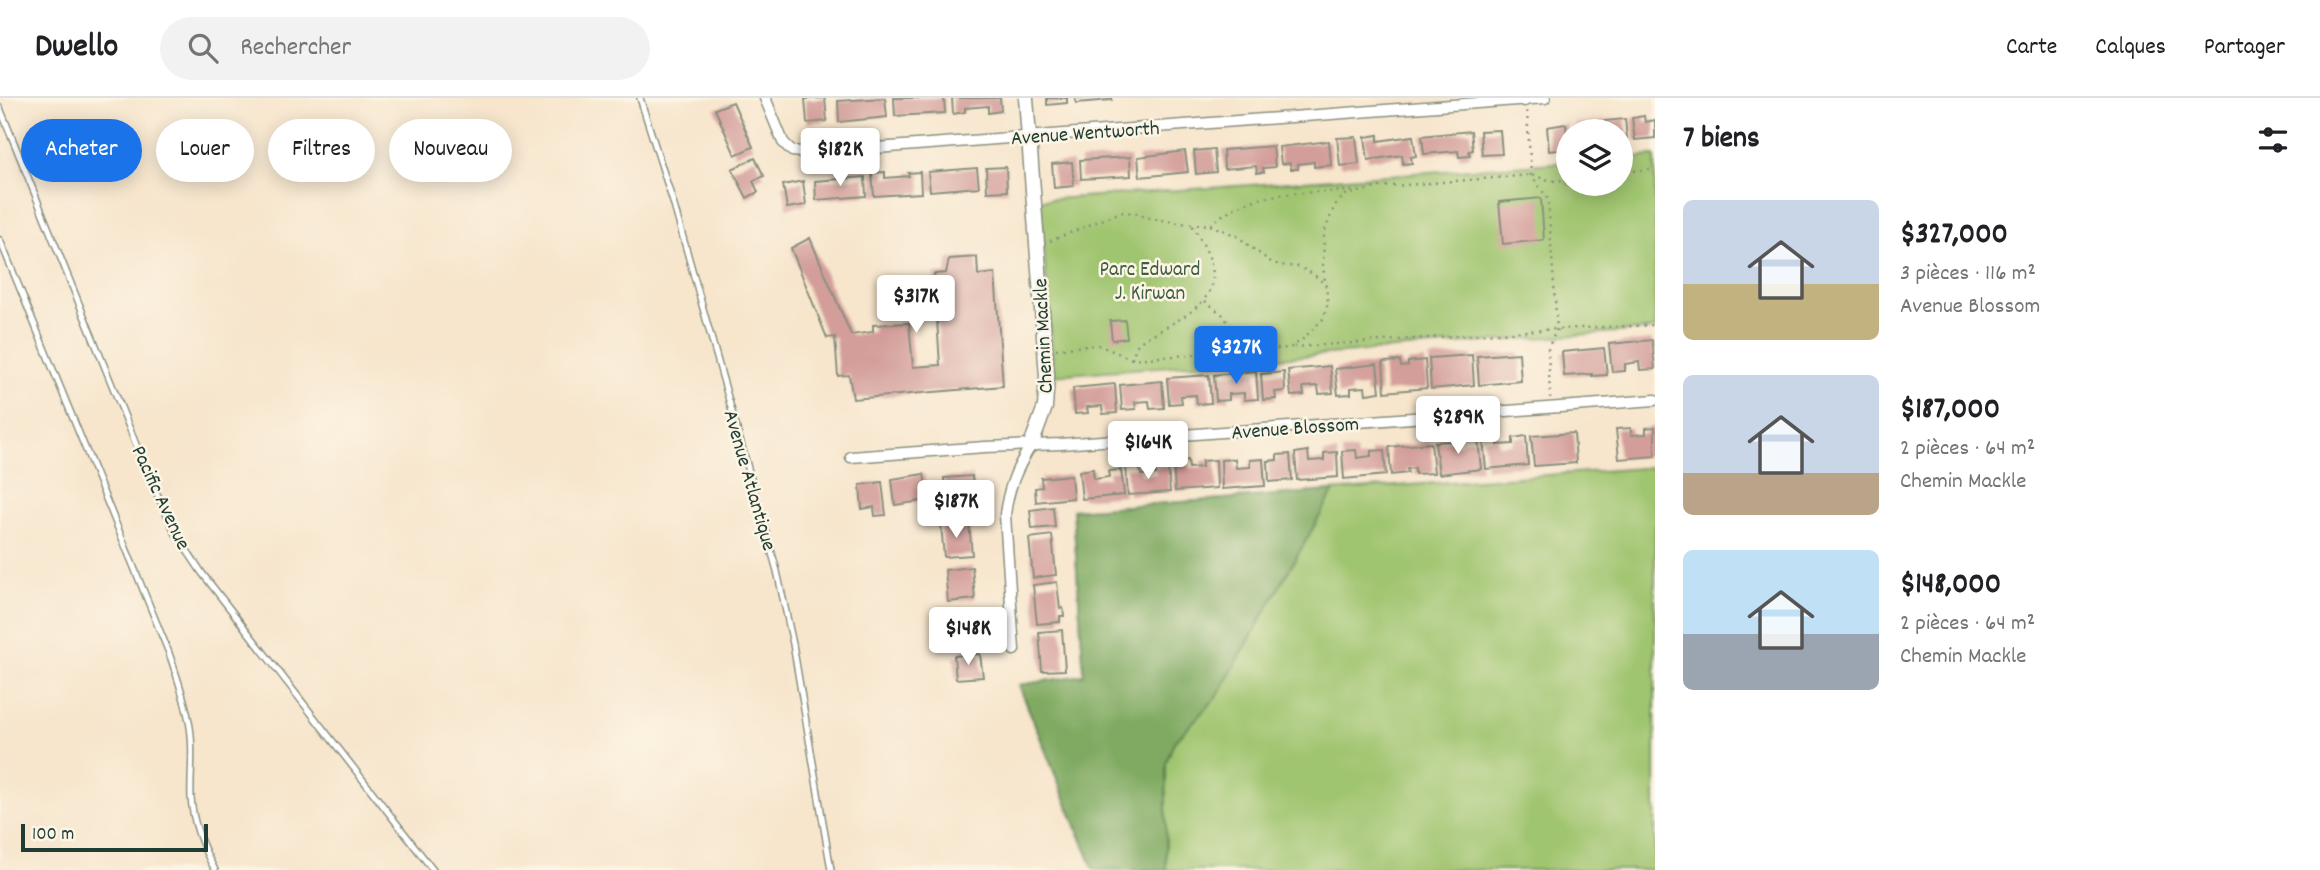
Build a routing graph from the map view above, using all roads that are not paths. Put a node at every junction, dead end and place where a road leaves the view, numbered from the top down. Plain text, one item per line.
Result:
1 (640, 98) edge
2 (765, 98) edge
3 (1026, 98) edge
4 (1545, 98) edge
5 (1525, 102) edge
6 (0, 108) edge
7 (1029, 136) junction
8 (0, 240) edge
9 (1655, 400) edge
10 (1031, 445) junction
11 (851, 457) dead end
12 (1014, 650) dead end
13 (215, 870) edge
14 (433, 870) edge
15 (831, 870) edge

1 - 15 lane, Avenue Atlantique
2 - 7 street, Avenue Wentworth
3 - 7 street, Chemin Mackle
4 - 5 street, Avenue Wentworth
5 - 7 street, Avenue Wentworth
6 - 14 lane, Pacific Avenue
7 - 10 street, Chemin Mackle
8 - 13 lane
9 - 10 street, Avenue Blossom
10 - 11 street, Avenue Blossom
10 - 12 street, Chemin Mackle

